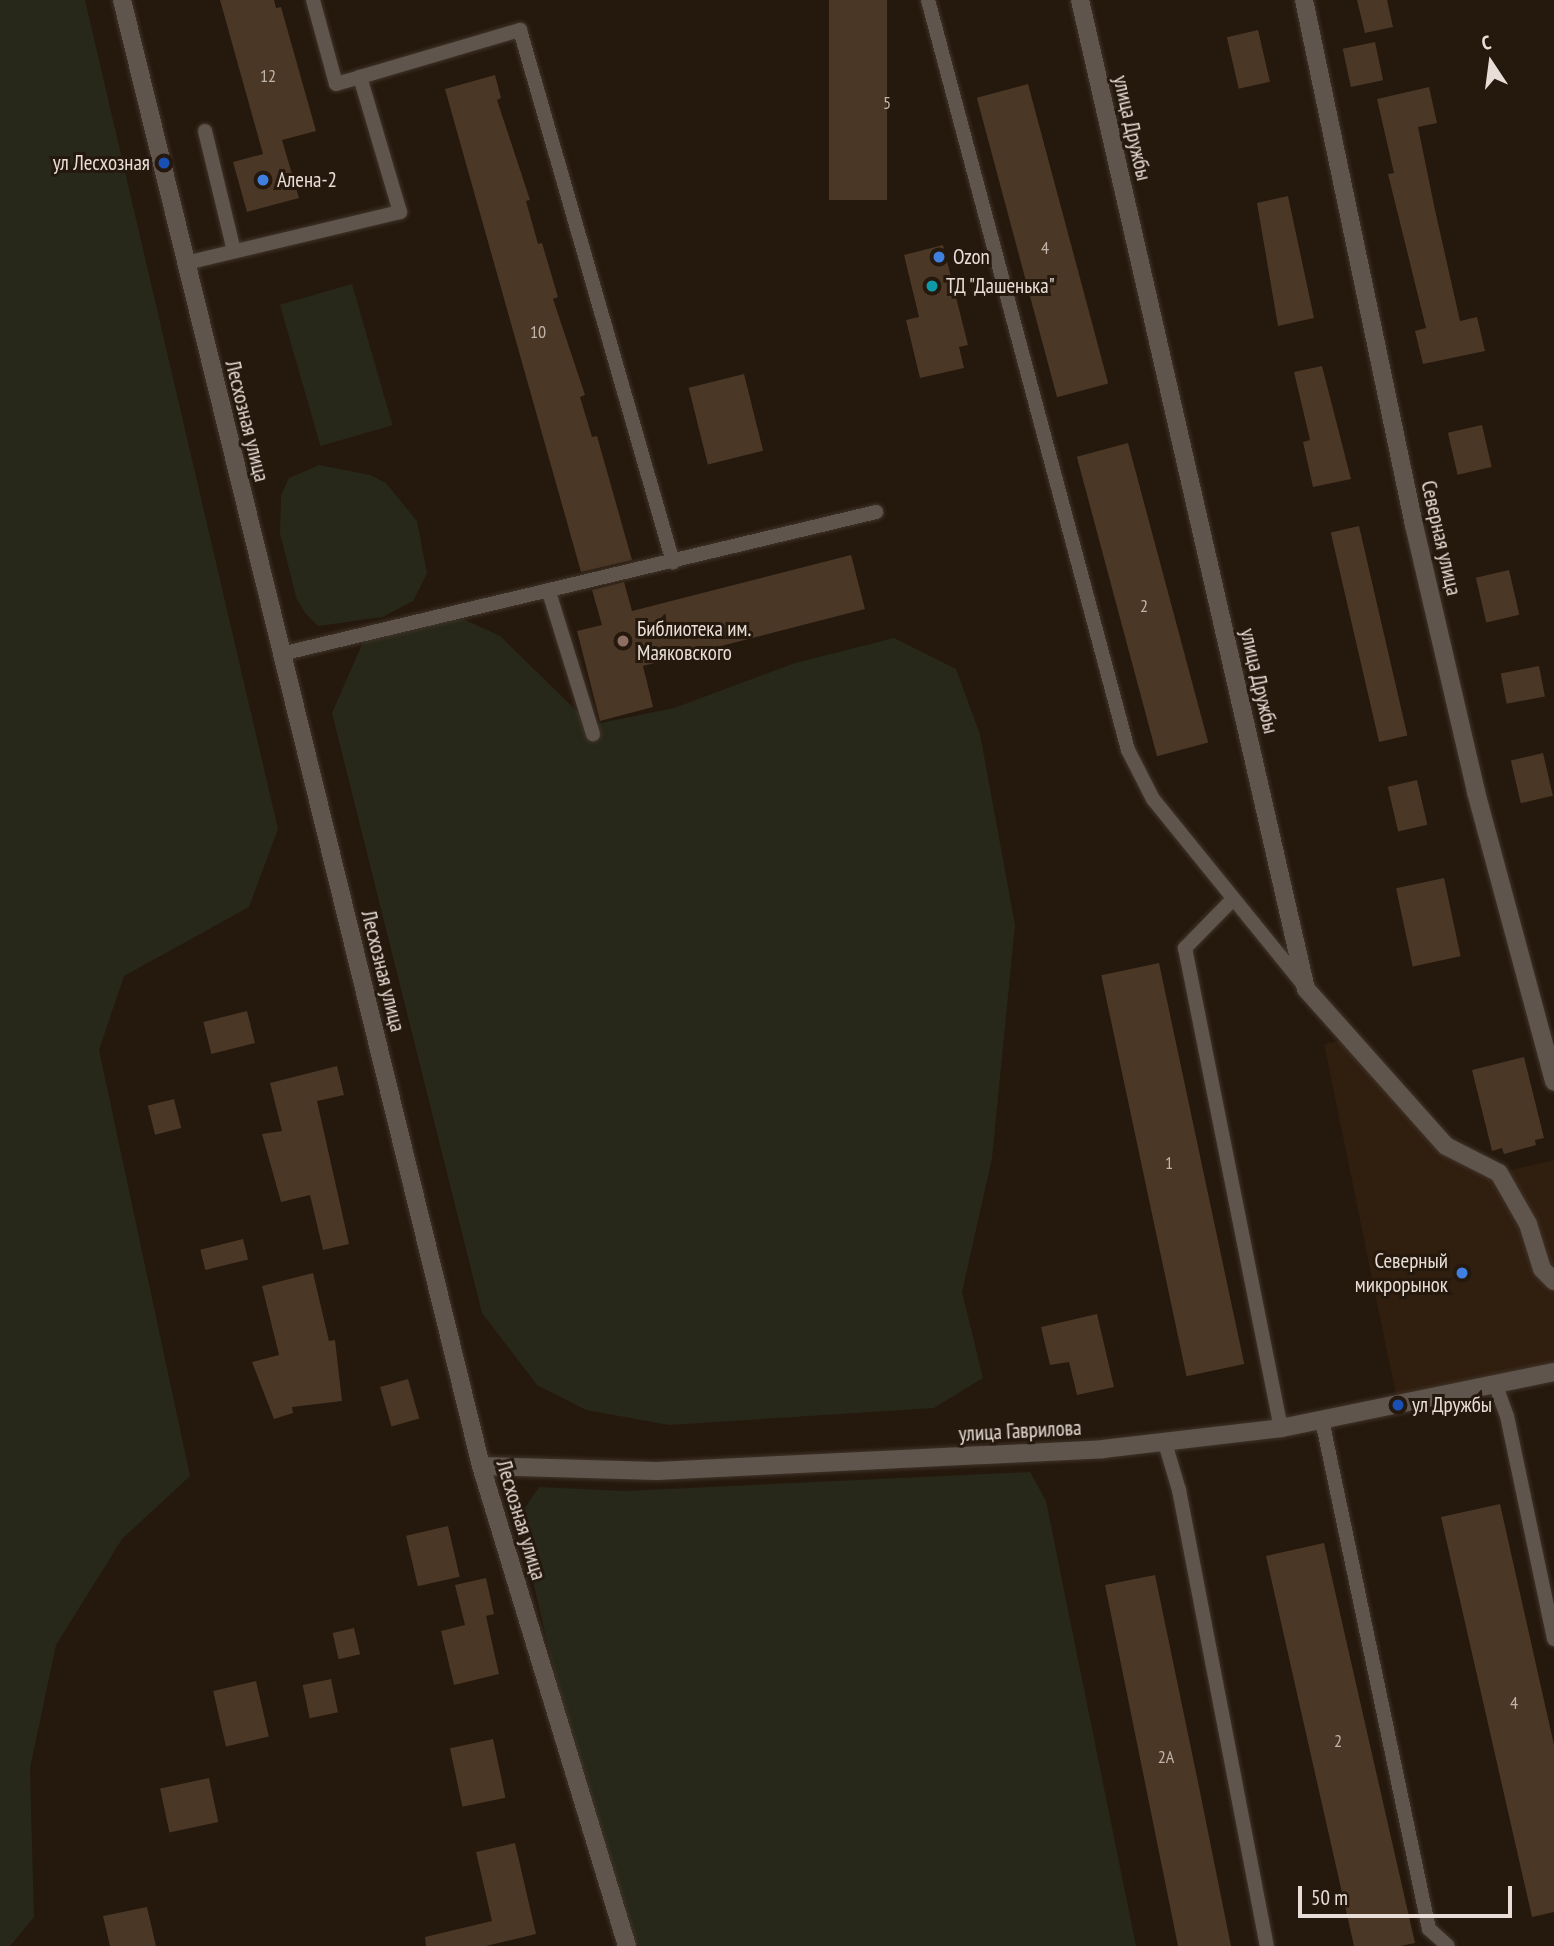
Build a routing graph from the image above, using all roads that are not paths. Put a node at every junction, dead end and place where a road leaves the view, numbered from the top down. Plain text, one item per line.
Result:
1 (122, 0) edge
2 (313, 0) edge
3 (928, 0) edge
4 (1080, 0) edge
5 (1304, 0) edge
6 (360, 77) junction
7 (205, 131) dead end
8 (234, 251) junction
9 (186, 263) junction
10 (876, 512) dead end
11 (673, 562) junction
12 (549, 592) junction
13 (281, 653) junction
14 (593, 734) dead end
15 (1233, 899) junction
16 (1306, 989) junction
17 (1554, 1082) edge
18 (1554, 1281) edge
19 (1554, 1372) edge
20 (1496, 1386) junction
21 (1322, 1420) junction
22 (1281, 1427) junction
23 (1165, 1443) junction
24 (481, 1466) junction
25 (1554, 1639) edge
26 (626, 1946) edge
27 (1267, 1946) edge
28 (1448, 1946) edge

1 - 9 street, Лесхозная улица
2 - 6 lane
3 - 15 lane
4 - 16 street, улица Дружбы
5 - 17 street, Северная улица
6 - 8 lane
6 - 11 lane
7 - 8 lane
8 - 9 lane
9 - 13 street, Лесхозная улица
10 - 11 lane
11 - 12 lane
12 - 13 lane
12 - 14 lane
13 - 24 street, Лесхозная улица
15 - 16 lane
15 - 22 lane
16 - 18 street, улица Дружбы
19 - 20 street, улица Гаврилова
20 - 21 street, улица Гаврилова
20 - 25 lane
21 - 22 street, улица Гаврилова
21 - 28 lane
22 - 23 street, улица Гаврилова
23 - 24 street, улица Гаврилова
23 - 27 lane
24 - 26 street, Лесхозная улица

